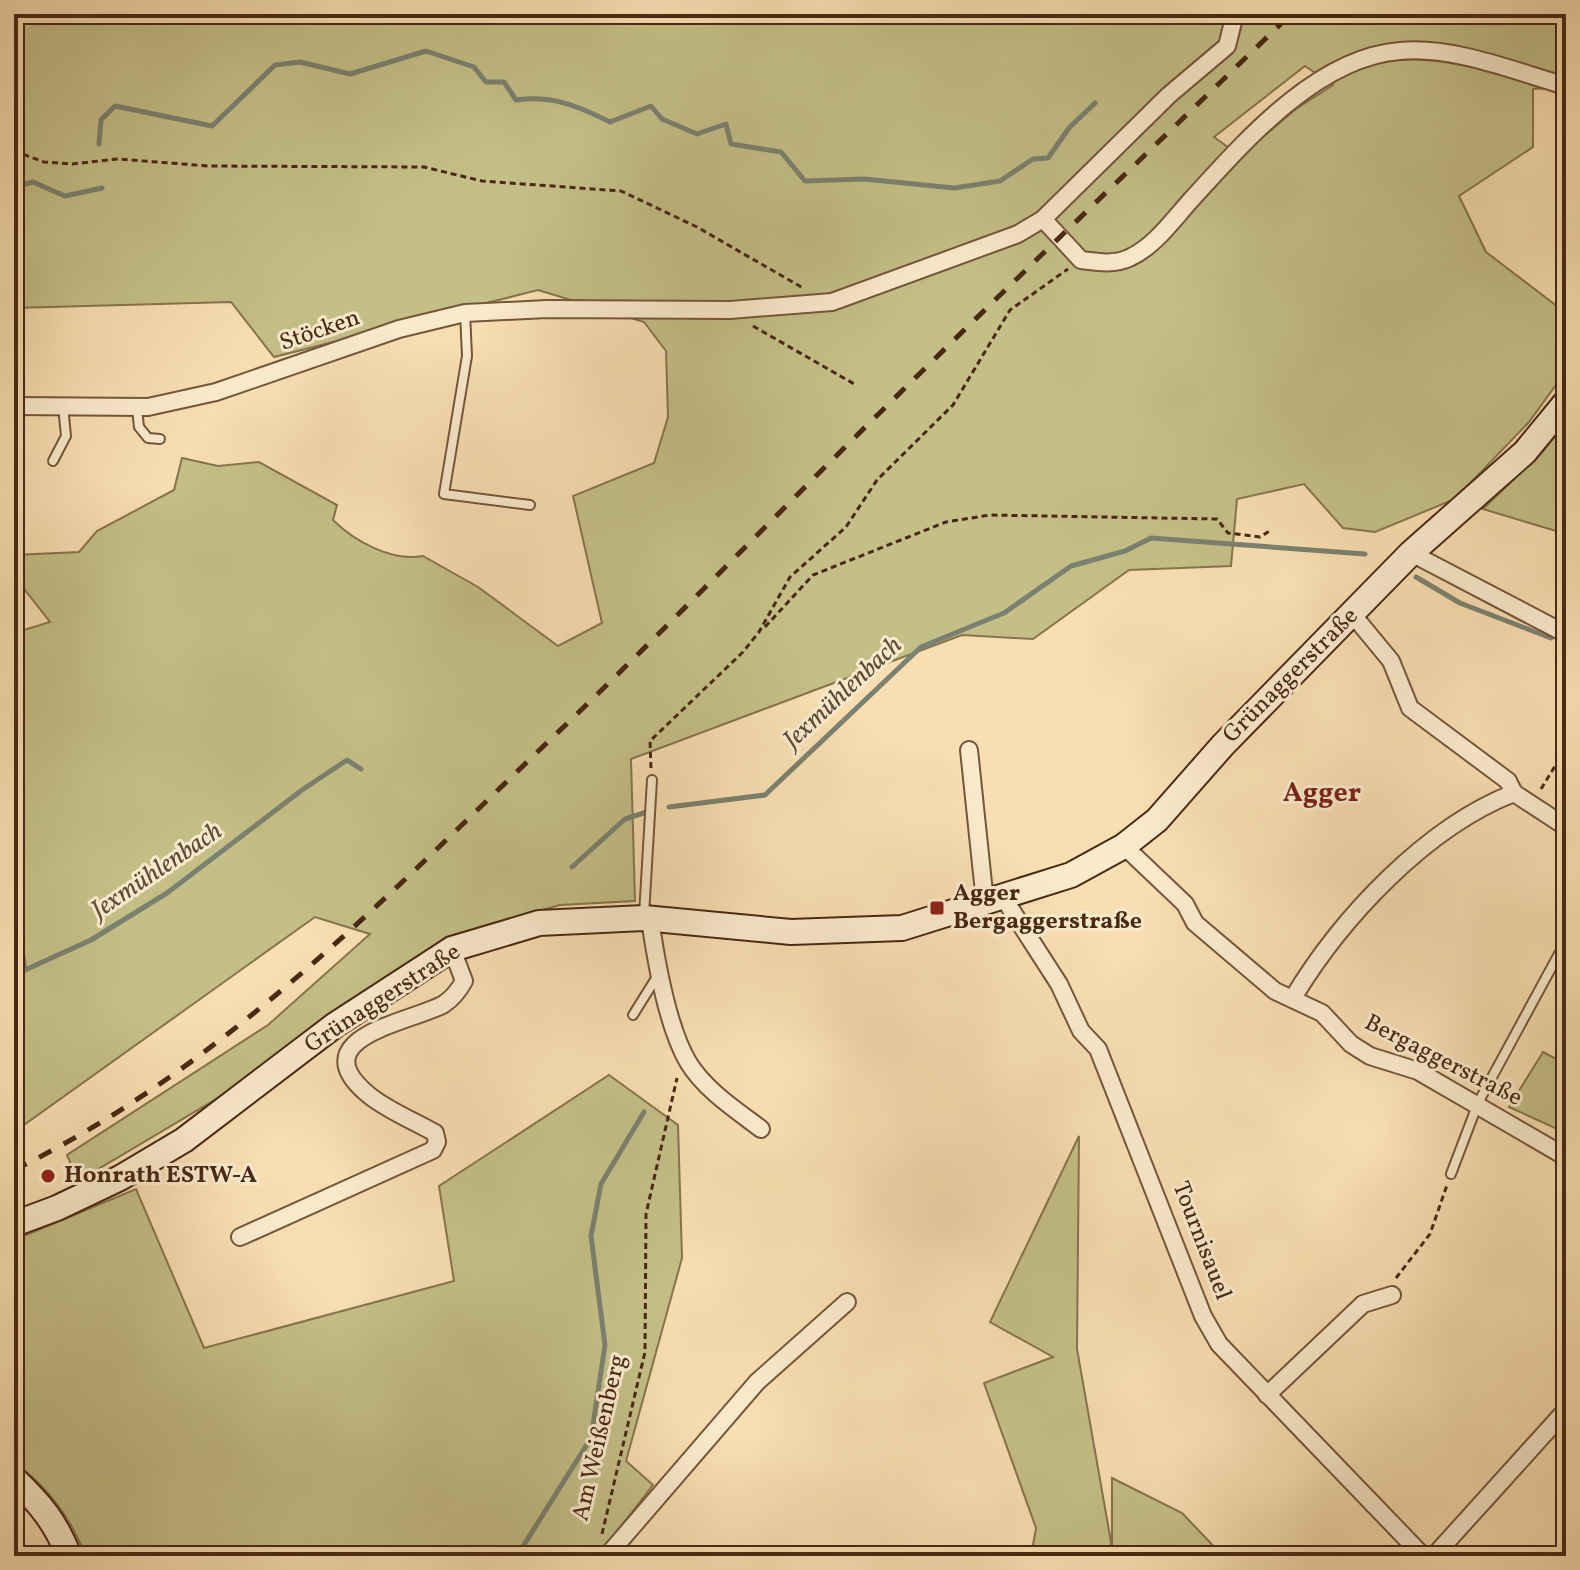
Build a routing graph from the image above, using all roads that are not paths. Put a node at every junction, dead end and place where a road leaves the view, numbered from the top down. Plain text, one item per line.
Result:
1 (1235, 14) edge
2 (1566, 86) edge
3 (1043, 219) junction
4 (465, 313) junction
5 (1566, 402) edge
6 (14, 406) edge
7 (63, 406) junction
8 (137, 409) junction
9 (160, 439) dead end
10 (53, 461) dead end
11 (530, 505) dead end
12 (1411, 553) junction
13 (1353, 615) junction
14 (1566, 634) edge
15 (969, 750) dead end
16 (652, 780) road end
17 (1514, 793) junction
18 (1566, 827) edge
19 (1124, 846) junction
20 (994, 900) junction
21 (647, 919) junction
22 (452, 949) junction
23 (1561, 950) dead end
24 (658, 975) junction
25 (1293, 998) junction
26 (633, 1015) dead end
27 (1478, 1103) junction
28 (761, 1129) dead end
29 (1566, 1157) edge
30 (1451, 1174) road end
31 (14, 1224) edge
32 (240, 1237) dead end
33 (1392, 1295) road end
34 (847, 1302) dead end
35 (1267, 1395) junction
36 (1566, 1410) edge
37 (14, 1479) edge
38 (604, 1549) edge
39 (69, 1556) edge
40 (1423, 1556) edge
41 (1434, 1556) edge

1 - 3 street, Stöcken
2 - 3 street
3 - 4 street, Stöcken
4 - 8 street, Stöcken
4 - 11 lane
5 - 12 street, Grünaggerstraße
6 - 7 street, Stöcken
7 - 8 street, Stöcken
7 - 10 lane
8 - 9 lane
12 - 13 street, Grünaggerstraße
12 - 14 street
13 - 17 street
13 - 19 street, Grünaggerstraße
15 - 20 street
16 - 21 lane
17 - 18 street
17 - 25 street
19 - 20 street, Grünaggerstraße
19 - 25 street, Bergaggerstraße
20 - 21 street, Grünaggerstraße
20 - 35 street, Tournisauel
21 - 22 street, Grünaggerstraße
21 - 24 street
22 - 31 street, Grünaggerstraße
22 - 32 street
23 - 27 lane
24 - 26 lane
24 - 28 street
25 - 27 street, Bergaggerstraße
27 - 29 street, Bergaggerstraße
27 - 30 lane
33 - 35 street
34 - 38 street, Am Weißenberg
35 - 40 street, Tournisauel
36 - 41 street
37 - 39 street

